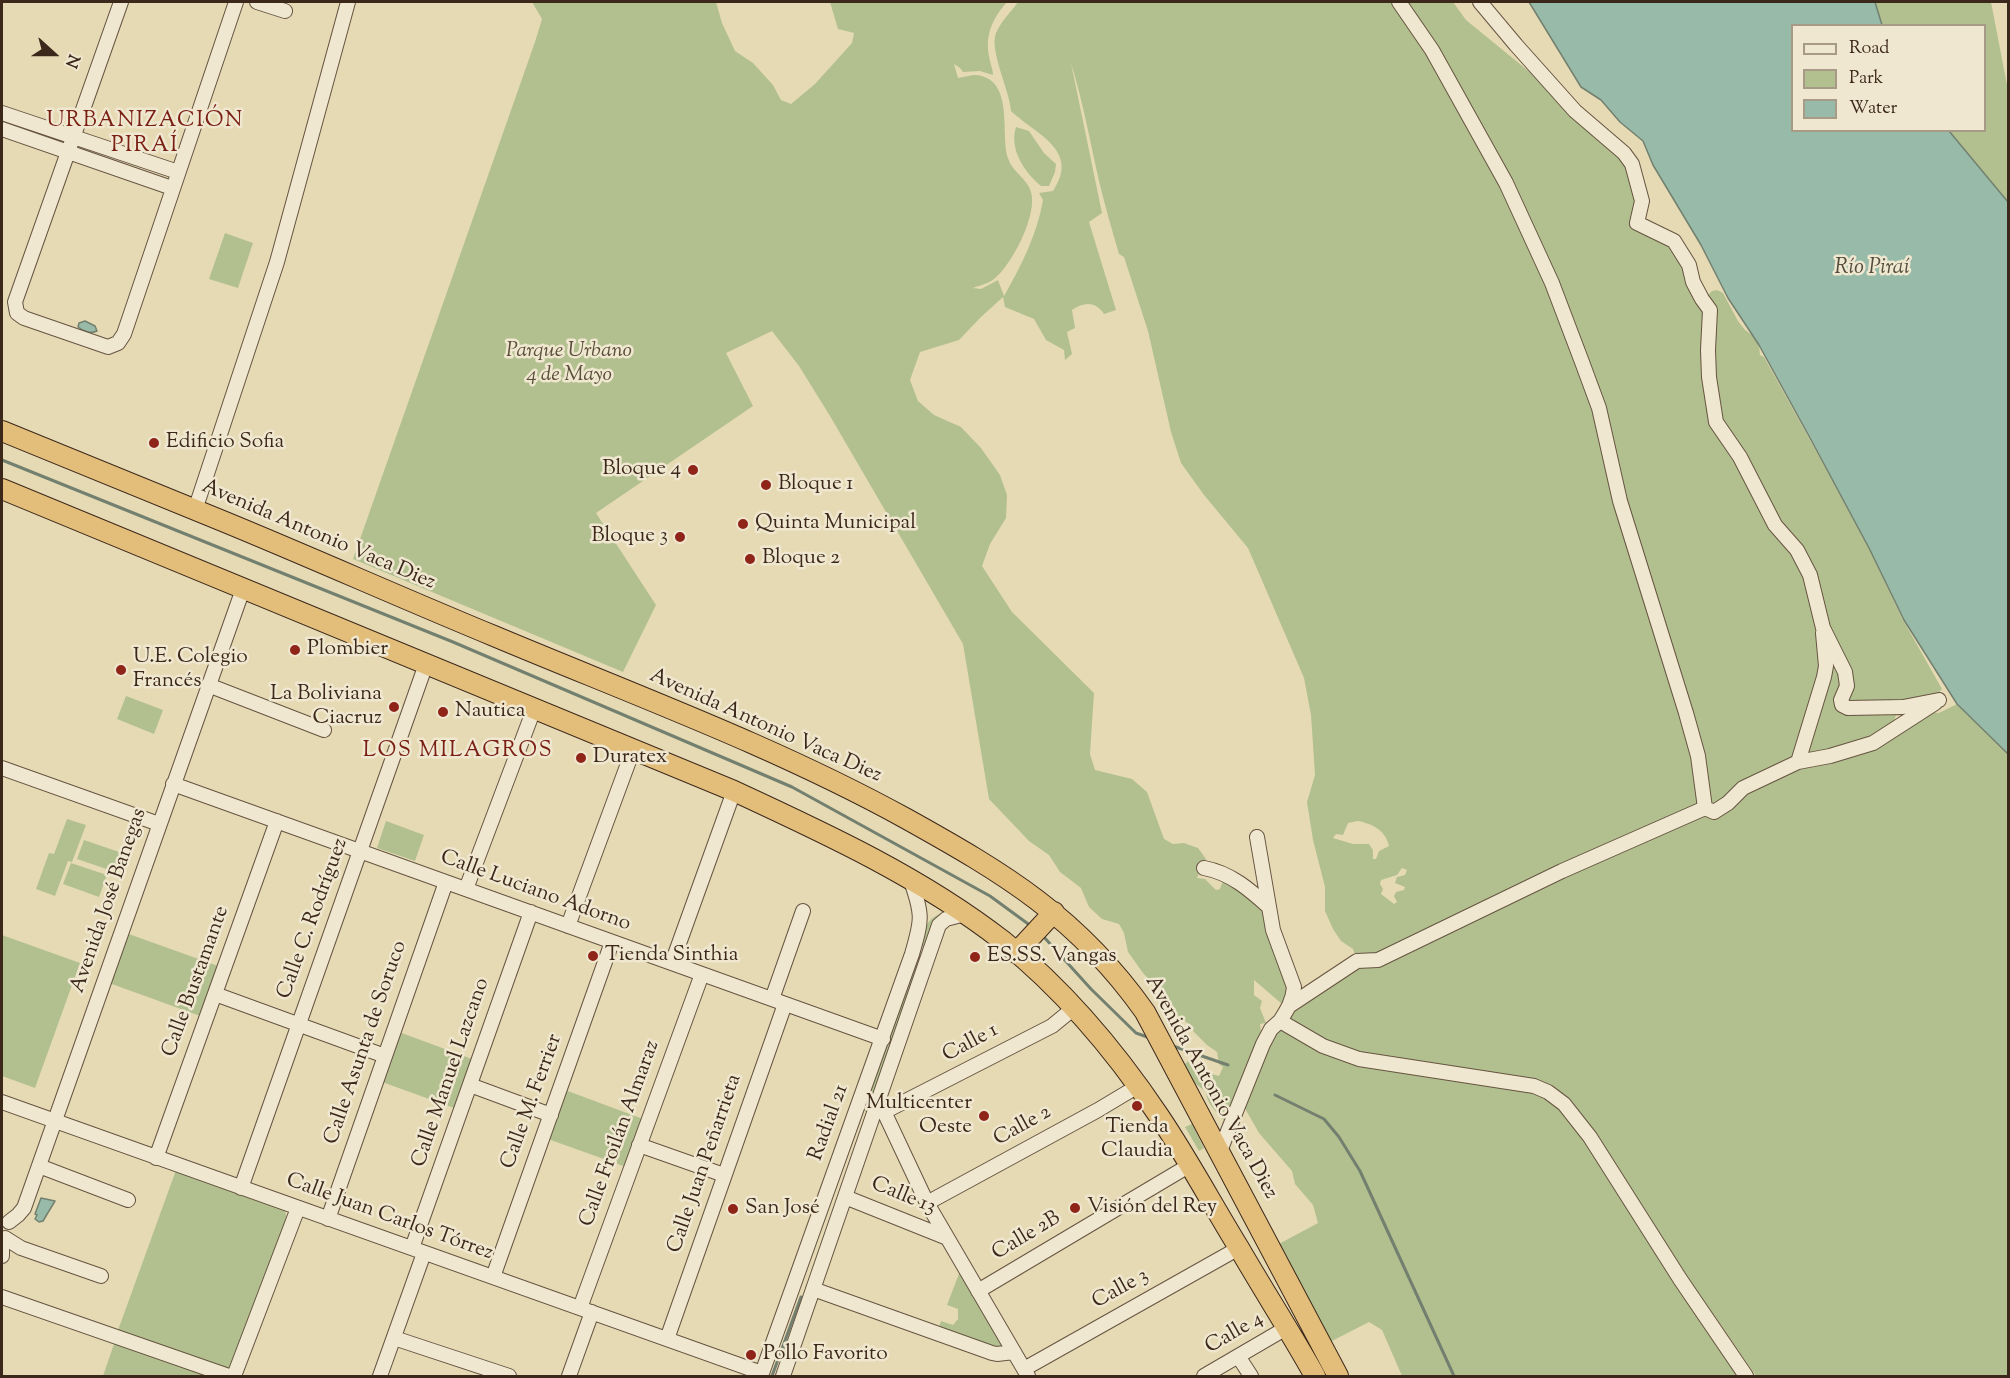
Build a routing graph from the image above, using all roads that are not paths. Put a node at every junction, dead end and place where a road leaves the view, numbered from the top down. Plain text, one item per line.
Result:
1 (121, 2) edge
2 (236, 2) edge
3 (257, 2) edge
4 (348, 2) edge
5 (1399, 2) edge
6 (1480, 2) edge
7 (285, 11) dead end
8 (2, 113) edge
9 (2, 129) edge
10 (74, 137) junction
11 (68, 152) junction
12 (178, 172) junction
13 (172, 188) junction
14 (2, 431) edge
15 (2, 489) edge
16 (195, 510) junction
17 (243, 589) junction
18 (1823, 628) junction
19 (426, 664) junction
20 (208, 685) junction
21 (534, 709) junction
22 (324, 730) dead end
23 (633, 750) junction
24 (1798, 762) junction
25 (2, 768) edge
26 (173, 784) junction
27 (734, 791) junction
28 (1705, 808) junction
29 (277, 821) junction
30 (159, 824) junction
31 (1257, 837) dead end
32 (361, 851) junction
33 (1204, 868) dead end
34 (911, 881) junction
35 (446, 882) junction
36 (466, 889) junction
37 (1269, 907) junction
38 (803, 911) dead end
39 (531, 912) junction
40 (965, 914) junction
41 (1051, 915) junction
42 (568, 926) junction
43 (612, 942) junction
44 (1021, 947) junction
45 (912, 954) junction
46 (926, 960) junction
47 (672, 963) junction
48 (702, 974) junction
49 (215, 994) junction
50 (779, 1001) junction
51 (1289, 1006) junction
52 (1074, 1008) junction
53 (1280, 1021) junction
54 (299, 1024) junction
55 (883, 1039) junction
56 (385, 1056) junction
57 (470, 1085) junction
58 (1138, 1086) junction
59 (2, 1102) edge
60 (882, 1107) junction
61 (550, 1115) junction
62 (55, 1121) junction
63 (639, 1145) junction
64 (1220, 1152) junction
65 (156, 1158) junction
66 (1190, 1165) junction
67 (39, 1166) junction
68 (724, 1175) junction
69 (241, 1188) junction
70 (845, 1197) junction
71 (128, 1200) dead end
72 (927, 1203) junction
73 (298, 1208) junction
74 (5, 1217) edge
75 (328, 1219) junction
76 (945, 1237) junction
77 (3, 1240) edge
78 (1239, 1248) junction
79 (418, 1251) junction
80 (2, 1256) edge
81 (101, 1275) dead end
82 (493, 1277) junction
83 (813, 1289) junction
84 (978, 1291) junction
85 (2, 1297) edge
86 (586, 1310) junction
87 (1288, 1327) junction
88 (786, 1333) junction
89 (394, 1338) junction
90 (667, 1339) junction
91 (1014, 1352) junction
92 (1238, 1356) junction
93 (1026, 1373) edge
94 (762, 1375) edge
95 (229, 1377) edge
96 (234, 1377) edge
97 (380, 1377) edge
98 (509, 1377) edge
99 (569, 1377) edge
100 (783, 1377) edge
101 (1204, 1377) edge
102 (1251, 1377) edge
103 (1316, 1377) edge
104 (1338, 1377) edge
105 (1746, 1377) edge

1 - 10 street
2 - 12 street
3 - 7 street
4 - 16 street
5 - 28 street
6 - 18 street
8 - 10 street
9 - 11 street
10 - 11 street
10 - 12 street
11 - 13 street
11 - 13 street
12 - 13 street
14 - 16 highway, Avenida Antonio Vaca Diez
15 - 17 highway
16 - 41 highway, Avenida Antonio Vaca Diez
17 - 19 highway
17 - 20 street, Avenida José Banegas
18 - 24 street
18 - 24 street
19 - 21 highway
19 - 32 street, Calle C. Rodríguez
20 - 22 street
20 - 26 street, Avenida José Banegas
21 - 23 highway
21 - 36 street
23 - 27 highway
23 - 42 street
24 - 28 street
25 - 30 street
26 - 29 street, Calle Luciano Adorno
26 - 30 street, Avenida José Banegas
27 - 34 highway
27 - 47 street
28 - 51 street
29 - 32 street, Calle Luciano Adorno
29 - 49 street, Calle Bustamante
30 - 62 street, Avenida José Banegas
31 - 37 street
32 - 35 street, Calle Luciano Adorno
32 - 54 street, Calle C. Rodríguez
33 - 37 street
34 - 40 highway
34 - 45 street, Radial 21
35 - 36 street, Calle Luciano Adorno
35 - 56 street, Calle Asunta de Soruco
36 - 39 street, Calle Luciano Adorno
37 - 51 street
38 - 50 street, Calle Juan Peñarrieta
39 - 42 street, Calle Luciano Adorno
39 - 57 street, Calle Manuel Lazcano
40 - 44 highway
40 - 46 street, Radial 21
41 - 44 highway
41 - 64 highway, Avenida Antonio Vaca Diez
42 - 43 street, Calle Luciano Adorno
43 - 47 street, Calle Luciano Adorno
43 - 61 street, Calle M. Ferrier
44 - 52 highway
45 - 46 street
45 - 55 street, Radial 21
46 - 60 street, Radial 21
47 - 48 street, Calle Luciano Adorno
48 - 50 street, Calle Luciano Adorno
48 - 63 street, Calle Froilán Almaraz
49 - 54 street
49 - 65 street, Calle Bustamante
50 - 55 street, Calle Luciano Adorno
50 - 68 street, Calle Juan Peñarrieta
51 - 53 street
52 - 58 highway
52 - 60 street, Calle 1
53 - 64 street
53 - 105 street
54 - 56 street
54 - 69 street, Calle C. Rodríguez
55 - 88 street, Radial 21
56 - 75 street, Calle Asunta de Soruco
57 - 61 street
57 - 79 street, Calle Manuel Lazcano
58 - 66 highway
58 - 72 street, Calle 2
59 - 62 street, Calle Juan Carlos Tórrez
60 - 70 street, Radial 21
60 - 72 street
61 - 82 street, Calle M. Ferrier
62 - 65 street, Calle Juan Carlos Tórrez
62 - 67 street, Avenida José Banegas
63 - 68 street
63 - 86 street, Calle Froilán Almaraz
64 - 104 highway, Avenida Antonio Vaca Diez
65 - 69 street, Calle Juan Carlos Tórrez
66 - 78 highway
66 - 84 street, Calle 2B
67 - 71 street
67 - 74 street, Avenida José Banegas
68 - 90 street, Calle Juan Peñarrieta
69 - 73 street, Calle Juan Carlos Tórrez
70 - 76 street, Calle 13
70 - 83 street, Radial 21
72 - 76 street
73 - 75 street, Calle Juan Carlos Tórrez
73 - 96 street
74 - 77 street
75 - 79 street, Calle Juan Carlos Tórrez
76 - 84 street
77 - 80 street
77 - 81 street
78 - 87 highway
78 - 93 street, Calle 3
79 - 82 street, Calle Juan Carlos Tórrez
79 - 89 street, Calle Manuel Lazcano
82 - 86 street, Calle Juan Carlos Tórrez
83 - 88 street, Radial 21
83 - 91 street
84 - 91 street
85 - 95 street
86 - 90 street, Calle Juan Carlos Tórrez
86 - 99 street, Calle Froilán Almaraz
87 - 92 street, Calle 4
87 - 103 highway
88 - 94 street, Radial 21
88 - 100 street, Radial 21
89 - 97 street, Calle Manuel Lazcano
89 - 98 street
90 - 94 street, Calle Juan Carlos Tórrez
91 - 93 street
92 - 101 street, Calle 4
92 - 102 street

